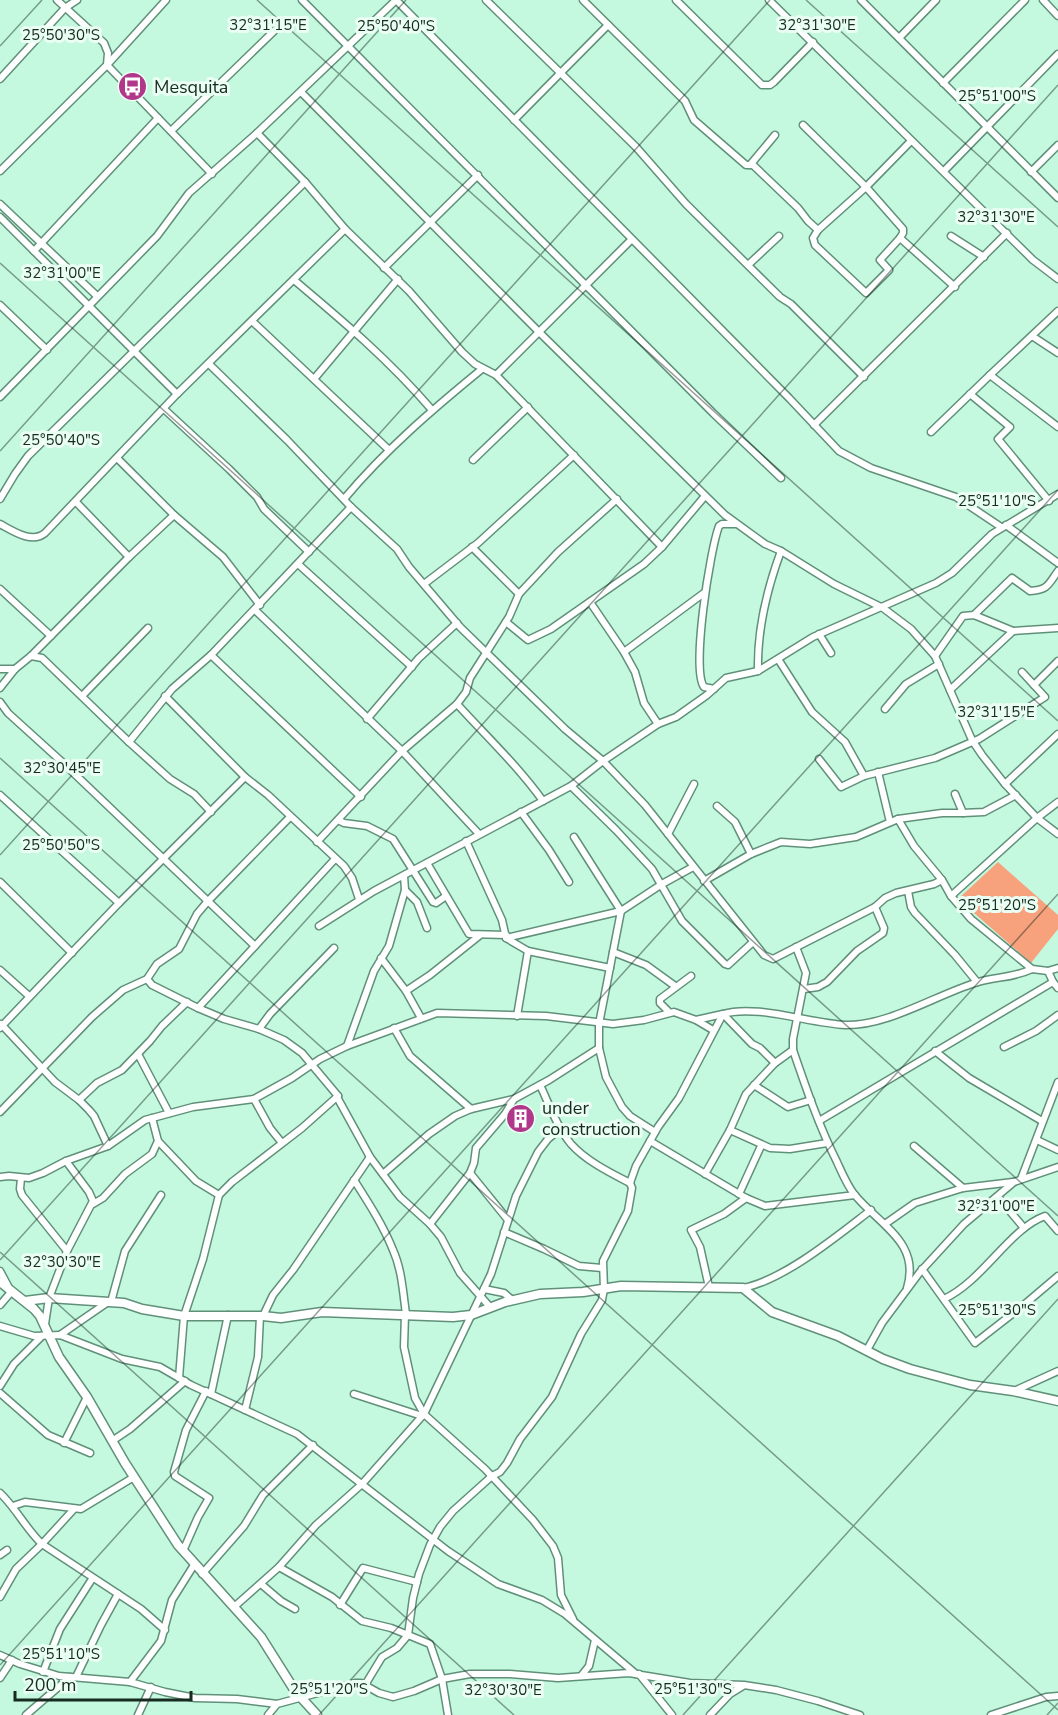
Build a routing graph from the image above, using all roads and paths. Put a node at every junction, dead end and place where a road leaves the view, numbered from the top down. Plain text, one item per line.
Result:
1 (57, 0) edge
2 (77, 0) edge
3 (166, 0) edge
4 (302, 0) edge
5 (486, 0) edge
6 (583, 0) edge
7 (676, 0) edge
8 (769, 0) edge
9 (861, 0) edge
10 (936, 0) edge
11 (1025, 0) edge
12 (1043, 0) edge
13 (65, 8) junction
14 (1058, 16) edge
15 (608, 25) junction
16 (274, 32) dead end
17 (899, 38) junction
18 (813, 42) junction
19 (347, 45) junction
20 (1058, 54) edge
21 (107, 65) junction
22 (560, 74) junction
23 (0, 78) edge
24 (943, 83) junction
25 (301, 92) junction
26 (158, 118) junction
27 (514, 120) junction
28 (803, 125) dead end
29 (988, 127) junction
30 (171, 131) junction
31 (257, 133) junction
32 (775, 135) dead end
33 (911, 141) junction
34 (1058, 145) edge
35 (750, 165) junction
36 (0, 171) edge
37 (944, 171) junction
38 (1031, 172) junction
39 (212, 174) junction
40 (478, 175) junction
41 (305, 182) junction
42 (866, 188) junction
43 (1058, 198) edge
44 (0, 204) edge
45 (0, 217) edge
46 (431, 222) junction
47 (345, 229) junction
48 (818, 230) junction
49 (1007, 233) junction
50 (779, 236) dead end
51 (951, 236) dead end
52 (900, 238) junction
53 (631, 240) junction
54 (41, 243) junction
55 (34, 250) junction
56 (984, 257) junction
57 (748, 265) junction
58 (384, 268) junction
59 (398, 279) junction
60 (1058, 279) edge
61 (294, 280) junction
62 (586, 284) junction
63 (955, 287) junction
64 (97, 297) junction
65 (0, 305) edge
66 (89, 305) junction
67 (1058, 310) edge
68 (252, 321) junction
69 (355, 332) junction
70 (538, 332) junction
71 (1032, 336) junction
72 (46, 350) junction
73 (135, 352) junction
74 (1058, 353) edge
75 (209, 364) junction
76 (482, 369) junction
77 (496, 375) junction
78 (990, 375) junction
79 (864, 377) junction
80 (314, 379) junction
81 (177, 394) junction
82 (970, 394) junction
83 (1, 395) edge
84 (528, 407) junction
85 (164, 409) junction
86 (432, 410) junction
87 (814, 425) junction
88 (1058, 427) edge
89 (931, 432) dead end
90 (388, 450) junction
91 (574, 455) junction
92 (117, 458) junction
93 (473, 460) dead end
94 (781, 478) dead end
95 (1058, 494) edge
96 (705, 496) junction
97 (344, 499) junction
98 (617, 499) junction
99 (0, 500) edge
100 (1048, 501) junction
101 (76, 502) junction
102 (351, 507) junction
103 (174, 515) junction
104 (0, 524) edge
105 (737, 525) junction
106 (1004, 526) junction
107 (472, 547) junction
108 (662, 547) junction
109 (781, 551) junction
110 (309, 552) junction
111 (129, 557) junction
112 (1058, 563) edge
113 (298, 564) junction
114 (1058, 571) edge
115 (424, 584) junction
116 (0, 589) edge
117 (704, 593) junction
118 (519, 594) junction
119 (590, 602) junction
120 (260, 605) junction
121 (884, 608) junction
122 (255, 610) junction
123 (974, 615) junction
124 (506, 622) junction
125 (457, 623) junction
126 (148, 628) dead end
127 (1058, 628) edge
128 (1013, 631) junction
129 (819, 634) junction
130 (51, 636) junction
131 (42, 644) junction
132 (487, 652) junction
133 (624, 652) junction
134 (831, 653) dead end
135 (32, 656) junction
136 (211, 656) junction
137 (936, 656) junction
138 (42, 658) junction
139 (777, 659) junction
140 (1058, 661) edge
141 (939, 664) junction
142 (412, 667) junction
143 (0, 669) edge
144 (15, 669) junction
145 (758, 671) junction
146 (1022, 672) dead end
147 (1034, 685) junction
148 (0, 688) edge
149 (714, 689) junction
150 (950, 690) junction
151 (82, 696) junction
152 (165, 696) junction
153 (0, 702) edge
154 (457, 704) junction
155 (885, 709) dead end
156 (367, 719) junction
157 (658, 724) junction
158 (1058, 734) edge
159 (972, 740) junction
160 (129, 742) junction
161 (402, 751) junction
162 (819, 759) dead end
163 (603, 761) junction
164 (878, 772) junction
165 (864, 776) junction
166 (245, 777) junction
167 (694, 784) dead end
168 (1005, 784) junction
169 (571, 786) junction
170 (955, 794) dead end
171 (0, 795) edge
172 (1016, 795) junction
173 (361, 797) junction
174 (543, 801) junction
175 (1058, 802) edge
176 (717, 806) dead end
177 (211, 812) junction
178 (521, 812) junction
179 (963, 813) junction
180 (290, 817) junction
181 (1037, 818) junction
182 (898, 819) junction
183 (338, 820) junction
184 (890, 822) junction
185 (478, 834) junction
186 (668, 834) junction
187 (1058, 834) edge
188 (574, 837) dead end
189 (466, 841) junction
190 (317, 842) junction
191 (751, 854) junction
192 (335, 859) junction
193 (163, 860) junction
194 (427, 863) junction
195 (693, 867) junction
196 (412, 871) junction
197 (404, 876) junction
198 (942, 880) junction
199 (704, 881) junction
200 (0, 882) edge
201 (569, 882) dead end
202 (662, 884) junction
203 (405, 890) junction
204 (908, 891) junction
205 (446, 896) junction
206 (951, 896) junction
207 (360, 899) junction
208 (208, 901) junction
209 (119, 903) junction
210 (874, 907) junction
211 (621, 912) junction
212 (319, 926) dead end
213 (427, 928) dead end
214 (479, 936) junction
215 (506, 937) junction
216 (753, 942) junction
217 (255, 946) junction
218 (796, 947) junction
219 (334, 948) dead end
220 (528, 951) junction
221 (612, 952) junction
222 (72, 953) junction
223 (381, 957) junction
224 (610, 968) junction
225 (1058, 968) edge
226 (1032, 969) junction
227 (0, 970) edge
228 (1048, 971) junction
229 (691, 975) dead end
230 (147, 979) junction
231 (976, 982) junction
232 (1053, 982) junction
233 (675, 986) junction
234 (1058, 988) edge
235 (804, 989) junction
236 (406, 991) junction
237 (29, 996) junction
238 (186, 1002) junction
239 (198, 1008) junction
240 (669, 1012) junction
241 (723, 1014) junction
242 (1058, 1015) edge
243 (517, 1016) junction
244 (421, 1018) junction
245 (796, 1019) junction
246 (696, 1020) junction
247 (600, 1024) junction
248 (1, 1026) edge
249 (394, 1028) junction
250 (259, 1029) junction
251 (713, 1030) junction
252 (346, 1046) junction
253 (1004, 1047) dead end
254 (599, 1048) junction
255 (793, 1050) junction
256 (935, 1051) junction
257 (138, 1053) junction
258 (775, 1063) junction
259 (312, 1065) junction
260 (43, 1069) junction
261 (1058, 1082) edge
262 (540, 1085) junction
263 (754, 1085) junction
264 (338, 1096) junction
265 (254, 1099) junction
266 (514, 1099) junction
267 (79, 1100) junction
268 (811, 1100) junction
269 (471, 1109) junction
270 (0, 1112) edge
271 (169, 1113) junction
272 (152, 1118) junction
273 (819, 1121) junction
274 (1042, 1121) junction
275 (561, 1128) junction
276 (730, 1130) junction
277 (655, 1132) junction
278 (1037, 1140) junction
279 (158, 1141) junction
280 (650, 1141) junction
281 (282, 1143) junction
282 (827, 1143) junction
283 (108, 1146) junction
284 (761, 1146) junction
285 (914, 1146) dead end
286 (1058, 1150) edge
287 (370, 1158) junction
288 (66, 1161) junction
289 (1058, 1167) edge
290 (470, 1173) junction
291 (383, 1174) junction
292 (705, 1174) junction
293 (0, 1178) edge
294 (21, 1178) junction
295 (1021, 1179) junction
296 (354, 1180) junction
297 (1014, 1182) junction
298 (630, 1184) junction
299 (963, 1188) junction
300 (739, 1194) junction
301 (161, 1195) dead end
302 (219, 1195) junction
303 (855, 1195) junction
304 (998, 1197) junction
305 (746, 1198) junction
306 (93, 1204) junction
307 (871, 1210) junction
308 (508, 1220) junction
309 (430, 1224) junction
310 (885, 1224) junction
311 (1024, 1228) junction
312 (1058, 1231) edge
313 (504, 1232) junction
314 (67, 1251) junction
315 (602, 1268) junction
316 (922, 1269) junction
317 (0, 1271) edge
318 (1056, 1278) edge
319 (0, 1282) edge
320 (1058, 1286) edge
321 (708, 1287) junction
322 (743, 1288) junction
323 (907, 1288) junction
324 (604, 1289) junction
325 (11, 1290) junction
326 (482, 1292) junction
327 (49, 1298) junction
328 (944, 1299) junction
329 (512, 1300) junction
330 (25, 1301) junction
331 (110, 1302) junction
332 (0, 1305) edge
333 (490, 1307) junction
334 (405, 1314) junction
335 (228, 1315) junction
336 (471, 1315) junction
337 (184, 1316) junction
338 (262, 1316) junction
339 (0, 1326) edge
340 (45, 1332) junction
341 (60, 1335) junction
342 (867, 1350) junction
343 (1058, 1371) edge
344 (182, 1379) junction
345 (0, 1386) edge
346 (1013, 1391) junction
347 (208, 1392) junction
348 (0, 1394) edge
349 (354, 1394) dead end
350 (87, 1397) junction
351 (1058, 1401) edge
352 (245, 1410) junction
353 (423, 1415) junction
354 (112, 1441) junction
355 (64, 1443) junction
356 (313, 1445) junction
357 (90, 1453) dead end
358 (492, 1476) junction
359 (134, 1477) junction
360 (362, 1484) junction
361 (0, 1494) edge
362 (13, 1506) junction
363 (74, 1509) junction
364 (433, 1540) junction
365 (42, 1544) junction
366 (7, 1550) dead end
367 (183, 1551) junction
368 (0, 1555) edge
369 (194, 1565) junction
370 (279, 1567) junction
371 (202, 1574) junction
372 (92, 1579) junction
373 (417, 1582) junction
374 (261, 1584) junction
375 (118, 1594) junction
376 (0, 1597) edge
377 (340, 1605) junction
378 (234, 1607) junction
379 (295, 1609) dead end
380 (575, 1622) junction
381 (165, 1630) junction
382 (408, 1635) junction
383 (595, 1640) junction
384 (0, 1655) edge
385 (12, 1660) junction
386 (44, 1671) junction
387 (54, 1674) junction
388 (637, 1674) junction
389 (73, 1677) junction
390 (581, 1677) junction
391 (0, 1678) edge
392 (442, 1679) junction
393 (130, 1682) junction
394 (365, 1685) junction
395 (744, 1686) junction
396 (151, 1687) junction
397 (53, 1691) junction
398 (1058, 1696) edge
399 (301, 1699) junction
400 (278, 1704) junction
401 (26, 1715) edge
402 (138, 1715) edge
403 (268, 1715) edge
404 (317, 1715) edge
405 (448, 1715) edge
406 (672, 1715) edge
407 (710, 1715) edge
408 (860, 1715) edge
409 (991, 1715) edge

1 - 13 street
2 - 13 street
3 - 21 street
4 - 19 street
5 - 22 street
6 - 15 street
7 - 18 street
8 - 18 street
9 - 17 street
10 - 17 street
11 - 24 street
12 - 14 street
13 - 21 street
13 - 23 street
15 - 22 street
15 - 35 street
16 - 30 street
17 - 24 street
18 - 33 street
19 - 25 street
19 - 27 street
19 - 40 street
20 - 29 street
21 - 26 street
21 - 36 street
22 - 27 street
22 - 57 street
24 - 29 street
25 - 31 street
25 - 46 street
26 - 30 street
26 - 54 street
27 - 53 street
28 - 42 street
29 - 37 street
29 - 38 street
30 - 39 street
31 - 39 street
31 - 41 street
32 - 35 street
33 - 37 street
33 - 42 street
34 - 38 street
35 - 48 street
37 - 49 street
38 - 43 street
39 - 64 street
40 - 46 street
40 - 62 street
41 - 47 street
41 - 73 street
42 - 48 street
42 - 52 street
44 - 54 street
45 - 55 street
46 - 58 street
46 - 70 street
47 - 58 street
47 - 61 street
48 - 52 street
49 - 56 street
49 - 60 street
50 - 57 street
51 - 56 street
52 - 63 street
53 - 62 street
53 - 87 street
54 - 55 street
54 - 64 street
55 - 66 street
56 - 63 street
57 - 79 street
58 - 59 street
59 - 69 street
59 - 76 street
61 - 68 street
61 - 69 street
62 - 70 street
62 - 94 street
63 - 79 street
64 - 66 street
65 - 72 street
66 - 72 street
66 - 73 street
67 - 71 street
68 - 75 street
68 - 80 street
69 - 80 street
69 - 86 street
70 - 77 street
70 - 96 street
71 - 74 street
71 - 78 street
72 - 83 street
73 - 81 street
73 - 99 street
75 - 81 street
75 - 97 street
76 - 77 street
76 - 86 street
77 - 84 street
78 - 82 street
78 - 88 street
79 - 87 street
80 - 90 street
81 - 85 street
82 - 89 street
82 - 100 street
84 - 91 street
84 - 93 street
85 - 92 street
85 - 110 street
86 - 90 street
87 - 106 street
90 - 97 street
91 - 98 street
91 - 107 street
92 - 101 street
92 - 103 street
95 - 100 street
96 - 105 street
96 - 108 street
97 - 102 street
98 - 108 street
98 - 118 street
100 - 106 street
101 - 104 street
101 - 111 street
102 - 110 street
102 - 115 street
103 - 111 street
103 - 120 street
105 - 109 street
105 - 117 street
106 - 112 street
106 - 121 street
107 - 115 street
107 - 118 street
108 - 119 street
109 - 121 street
109 - 145 street
110 - 113 street
111 - 130 street
113 - 120 street
113 - 142 street
114 - 123 street
115 - 125 street
116 - 130 street
117 - 133 street
117 - 149 street
118 - 124 street
119 - 124 street
119 - 133 street
120 - 122 street
121 - 129 street
121 - 137 street
122 - 136 street
122 - 156 street
123 - 128 street
123 - 137 street
124 - 132 street
125 - 132 street
125 - 142 street
126 - 151 street
127 - 128 street
128 - 150 street
129 - 134 street
129 - 139 street
130 - 131 street
131 - 135 street
131 - 138 street
132 - 154 street
132 - 163 street
133 - 157 street
135 - 138 street
135 - 144 street
136 - 152 street
136 - 173 street
137 - 141 street
138 - 151 street
139 - 145 street
139 - 165 street
140 - 147 street
141 - 150 street
141 - 155 street
142 - 156 street
143 - 144 street
144 - 148 street
145 - 149 street
146 - 147 street
147 - 159 street
149 - 157 street
150 - 159 street
151 - 160 street
152 - 160 street
152 - 166 street
153 - 193 street
154 - 161 street
154 - 174 street
156 - 161 street
157 - 163 street
158 - 168 street
159 - 164 street
159 - 168 street
160 - 177 street
161 - 173 street
161 - 185 street
162 - 165 street
163 - 169 street
163 - 186 street
164 - 165 street
164 - 184 street
166 - 177 street
166 - 180 street
167 - 186 street
168 - 172 street
169 - 174 street
169 - 202 street
170 - 179 street
171 - 209 street
172 - 179 street
172 - 181 street
173 - 183 street
174 - 178 street
175 - 181 street
176 - 191 street
177 - 193 street
178 - 185 street
178 - 201 street
179 - 182 street
180 - 190 street
180 - 208 street
181 - 187 street
181 - 206 street
182 - 184 street
182 - 198 street
183 - 190 street
183 - 196 street
184 - 191 street
185 - 189 street
186 - 195 street
188 - 211 street
189 - 194 street
189 - 215 street
190 - 192 street
191 - 199 street
192 - 207 street
192 - 217 street
193 - 208 street
193 - 209 street
194 - 196 street
194 - 205 street
195 - 199 street
195 - 202 street
196 - 197 street
196 - 205 street
197 - 203 street
197 - 207 street
198 - 204 street
198 - 206 street
199 - 216 street
200 - 222 street
202 - 211 street
202 - 216 street
203 - 213 street
203 - 223 street
204 - 210 street
204 - 231 street
205 - 214 street
206 - 226 street
207 - 212 street
208 - 217 street
208 - 230 street
209 - 222 street
210 - 218 street
210 - 235 street
211 - 215 street
211 - 221 street
214 - 215 street
214 - 236 street
215 - 220 street
216 - 218 street
217 - 239 street
218 - 235 street
219 - 250 street
220 - 224 street
220 - 243 street
221 - 224 street
221 - 233 street
222 - 237 street
223 - 236 street
223 - 252 street
224 - 247 street
225 - 228 street
226 - 228 street
226 - 231 street
227 - 237 street
228 - 232 street
229 - 233 street
230 - 238 street
230 - 260 street
231 - 245 street
232 - 234 street
232 - 256 street
233 - 240 street
235 - 245 street
236 - 244 street
237 - 248 street
238 - 239 street
238 - 257 street
239 - 250 street
240 - 246 street
240 - 247 street
241 - 245 street
241 - 246 street
241 - 251 street
241 - 258 street
242 - 253 street
243 - 244 street
243 - 247 street
244 - 249 street
245 - 255 street
246 - 251 street
247 - 254 street
248 - 260 street
249 - 252 street
249 - 269 street
250 - 259 street
251 - 277 street
252 - 259 street
254 - 262 street
254 - 277 street
255 - 258 street
255 - 268 street
256 - 273 street
256 - 274 street
257 - 267 street
257 - 271 street
258 - 263 street
259 - 264 street
259 - 265 street
260 - 267 street
260 - 270 street
261 - 274 street
262 - 266 street
262 - 275 street
263 - 268 street
263 - 276 street
264 - 281 street
264 - 287 street
265 - 271 street
265 - 281 street
266 - 269 street
266 - 290 street
267 - 283 street
268 - 273 street
269 - 291 street
271 - 272 street
272 - 279 street
272 - 283 street
273 - 282 street
274 - 278 street
275 - 298 street
275 - 308 street
276 - 284 street
276 - 292 street
277 - 280 street
278 - 286 street
278 - 295 street
279 - 302 street
279 - 306 street
280 - 292 street
280 - 298 street
281 - 302 street
282 - 284 street
282 - 303 street
283 - 288 street
284 - 300 street
285 - 299 street
287 - 291 street
287 - 296 street
288 - 294 street
288 - 306 street
289 - 295 street
290 - 308 street
290 - 309 street
291 - 309 street
292 - 300 street
293 - 294 street
294 - 314 street
295 - 297 street
296 - 334 street
296 - 338 street
297 - 299 street
297 - 304 street
298 - 315 street
299 - 310 street
300 - 305 street
301 - 331 street
302 - 337 street
303 - 305 street
303 - 307 street
304 - 311 street
304 - 316 street
305 - 321 street
306 - 314 street
307 - 310 street
307 - 322 street
308 - 313 street
309 - 326 street
310 - 323 street
311 - 312 street
311 - 328 street
313 - 315 street
313 - 326 street
314 - 327 street
315 - 324 street
316 - 323 street
316 - 328 street
317 - 325 street
318 - 320 street
318 - 328 street
319 - 325 street
321 - 322 street
321 - 324 street
322 - 342 street
323 - 342 street
324 - 329 street
324 - 358 street
325 - 330 street
325 - 332 street
326 - 329 street
326 - 333 street
326 - 336 street
327 - 330 street
327 - 331 street
327 - 340 street
329 - 333 street
330 - 340 street
331 - 337 street
331 - 341 street
333 - 336 street
334 - 336 street
334 - 338 street
334 - 353 street
335 - 337 street
335 - 338 street
335 - 347 street
336 - 353 street
337 - 344 street
338 - 352 street
339 - 340 street
340 - 341 street
340 - 345 street
340 - 350 street
341 - 344 street
342 - 346 street
343 - 346 street
344 - 347 street
344 - 354 street
346 - 351 street
347 - 352 street
347 - 367 street
348 - 355 street
349 - 353 street
350 - 354 street
350 - 355 street
352 - 356 street
353 - 358 street
353 - 360 street
354 - 359 street
355 - 357 street
356 - 360 street
356 - 371 street
358 - 364 street
358 - 380 street
359 - 363 street
359 - 367 street
360 - 364 street
360 - 370 street
361 - 362 street
362 - 363 street
362 - 365 street
363 - 365 street
364 - 373 street
364 - 380 street
365 - 372 street
365 - 376 street
366 - 368 street
367 - 369 street
369 - 371 street
369 - 381 street
370 - 374 street
370 - 377 street
371 - 378 street
372 - 375 street
372 - 386 street
373 - 377 street
373 - 382 street
374 - 378 street
374 - 379 street
375 - 381 street
375 - 389 street
377 - 382 street
378 - 399 street
380 - 383 street
381 - 393 street
382 - 392 street
382 - 394 street
383 - 388 street
383 - 390 street
384 - 385 street
385 - 386 street
385 - 391 street
386 - 387 street
387 - 389 street
387 - 397 street
388 - 390 street
388 - 395 street
388 - 406 street
389 - 393 street
389 - 397 street
390 - 392 street
392 - 394 street
392 - 405 street
393 - 396 street
394 - 399 street
395 - 407 street
395 - 408 street
396 - 400 street
396 - 402 street
397 - 401 street
398 - 409 street
399 - 400 street
399 - 404 street
400 - 403 street

